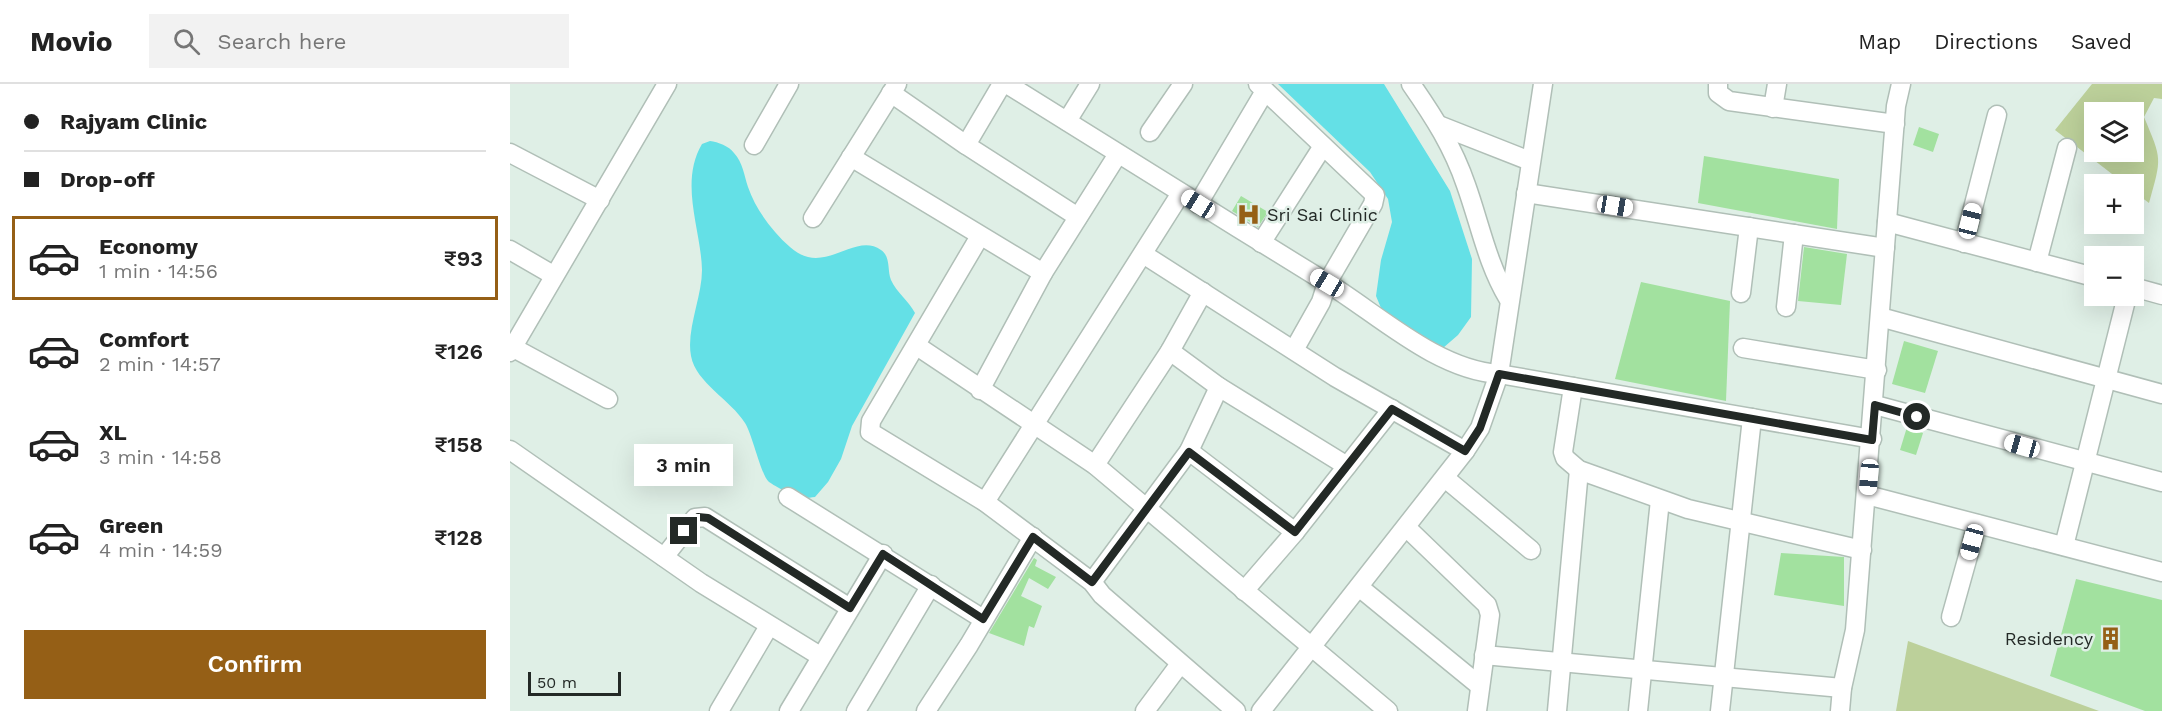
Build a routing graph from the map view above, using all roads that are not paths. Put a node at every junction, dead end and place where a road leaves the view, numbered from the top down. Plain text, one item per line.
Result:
1 (667, 84) edge
2 (789, 84) edge
3 (1002, 84) edge
4 (1007, 84) edge
5 (1090, 84) edge
6 (1183, 84) edge
7 (1543, 84) edge
8 (1718, 84) edge
9 (1777, 84) edge
10 (1901, 84) edge
11 (894, 88) edge
12 (1262, 88) edge
13 (1418, 88) edge
14 (1773, 108) junction
15 (1996, 115) dead end
16 (1067, 121) junction
17 (1895, 124) junction
18 (1441, 126) junction
19 (1150, 132) dead end
20 (754, 145) dead end
21 (966, 145) junction
22 (1323, 146) junction
23 (2067, 148) dead end
24 (510, 153) edge
25 (1118, 154) junction
26 (851, 157) junction
27 (1530, 162) junction
28 (1181, 193) junction
29 (1526, 193) junction
30 (600, 200) junction
31 (1198, 204) junction
32 (1078, 217) junction
33 (813, 218) dead end
34 (1887, 222) junction
35 (1749, 227) junction
36 (1794, 234) junction
37 (980, 237) junction
38 (1261, 243) junction
39 (1964, 243) junction
40 (1885, 248) junction
41 (510, 250) edge
42 (1143, 254) junction
43 (2037, 262) junction
44 (1043, 273) junction
45 (2084, 274) edge
46 (554, 275) junction
47 (1327, 283) junction
48 (2144, 290) edge
49 (1203, 292) junction
50 (1742, 293) dead end
51 (2162, 295) edge
52 (1508, 298) junction
53 (2124, 306) edge
54 (1786, 307) dead end
55 (1880, 317) junction
56 (917, 346) junction
57 (1743, 348) dead end
58 (511, 349) edge
59 (1294, 350) junction
60 (1170, 351) junction
61 (1877, 370) junction
62 (1499, 374) junction
63 (2106, 380) junction
64 (1219, 387) junction
65 (1573, 387) junction
66 (980, 390) junction
67 (2162, 394) edge
68 (608, 399) dead end
69 (1875, 405) junction
70 (1392, 409) junction
71 (1752, 418) junction
72 (1035, 422) junction
73 (1872, 440) junction
74 (510, 450) edge
75 (1465, 451) junction
76 (1189, 452) junction
77 (2085, 463) junction
78 (1095, 465) junction
79 (1347, 466) junction
80 (1579, 470) junction
81 (1444, 478) junction
82 (2162, 482) edge
83 (1867, 495) junction
84 (788, 497) dead end
85 (1659, 500) junction
86 (985, 502) junction
87 (1147, 508) junction
88 (1741, 522) junction
89 (1977, 524) junction
90 (1406, 527) junction
91 (1295, 532) junction
92 (1033, 537) junction
93 (2064, 546) junction
94 (1531, 550) dead end
95 (1862, 550) junction
96 (883, 554) junction
97 (663, 558) junction
98 (2162, 572) edge
99 (1092, 582) junction
100 (931, 585) junction
101 (1359, 587) junction
102 (1244, 591) junction
103 (850, 608) junction
104 (1951, 618) dead end
105 (983, 619) junction
106 (769, 626) junction
107 (1311, 648) junction
108 (1484, 655) junction
109 (820, 656) junction
110 (1562, 660) junction
111 (1180, 664) junction
112 (1641, 669) junction
113 (1724, 677) junction
114 (1480, 686) junction
115 (1842, 688) junction
116 (719, 711) edge
117 (789, 711) edge
118 (856, 711) edge
119 (926, 711) edge
120 (1145, 711) edge
121 (1236, 711) edge
122 (1261, 711) edge
123 (1388, 711) edge
124 (1477, 711) edge
125 (1557, 711) edge
126 (1638, 711) edge
127 (1720, 711) edge
128 (1840, 711) edge

1 - 30 street
2 - 20 street
3 - 21 street
4 - 16 street
5 - 16 street
6 - 19 street
7 - 27 street
8 - 14 street
9 - 14 street
10 - 17 street
11 - 21 street
11 - 26 street
12 - 22 street
12 - 31 street
13 - 18 street
14 - 17 street
15 - 39 street
16 - 25 street
17 - 34 street
18 - 27 street
18 - 52 street
21 - 32 street
22 - 38 street
22 - 47 street
23 - 43 street
24 - 30 street
25 - 28 street
25 - 32 street
26 - 33 street
26 - 37 street
27 - 29 street
28 - 31 street
28 - 42 street
29 - 35 street
29 - 52 street
30 - 46 street
31 - 38 street
32 - 44 street
34 - 39 street
34 - 40 street
35 - 36 street
35 - 50 street
36 - 40 street
36 - 54 street
37 - 44 street
37 - 56 street
38 - 47 street
39 - 43 street
40 - 55 street
41 - 46 street
42 - 49 street
42 - 72 street
43 - 45 street
44 - 66 street
46 - 58 street
47 - 59 street
47 - 62 street
48 - 51 street
49 - 59 street
49 - 60 street
52 - 62 street
53 - 63 street
55 - 61 street
55 - 63 street
56 - 66 street
56 - 86 street
57 - 61 street
58 - 68 street
59 - 70 street
60 - 64 street
60 - 78 street
61 - 69 street
62 - 65 street
62 - 75 street
63 - 67 street
63 - 77 street
64 - 76 street
64 - 79 street
65 - 71 street
65 - 80 street
66 - 72 street
69 - 73 street
69 - 77 street
70 - 75 street
70 - 79 street
71 - 73 street
71 - 88 street
72 - 78 street
72 - 86 street
73 - 83 street
74 - 97 street
75 - 81 street
76 - 87 street
76 - 91 street
77 - 82 street
77 - 93 street
78 - 87 street
79 - 91 street
80 - 85 street
80 - 110 street
81 - 90 street
81 - 94 street
83 - 89 street
83 - 95 street
84 - 96 street
85 - 88 street
85 - 112 street
86 - 92 street
87 - 99 street
87 - 102 street
88 - 95 street
88 - 113 street
89 - 93 street
89 - 104 street
90 - 101 street
90 - 108 street
91 - 102 street
92 - 99 street
92 - 105 street
93 - 98 street
95 - 115 street
96 - 100 street
96 - 103 street
97 - 103 street
97 - 106 street
99 - 111 street
100 - 105 street
100 - 118 street
101 - 107 street
101 - 114 street
102 - 107 street
103 - 109 street
105 - 119 street
106 - 109 street
106 - 116 street
107 - 122 street
107 - 123 street
108 - 110 street
108 - 114 street
109 - 117 street
110 - 112 street
110 - 125 street
111 - 120 street
111 - 121 street
112 - 113 street
112 - 126 street
113 - 115 street
113 - 127 street
114 - 124 street
115 - 128 street

